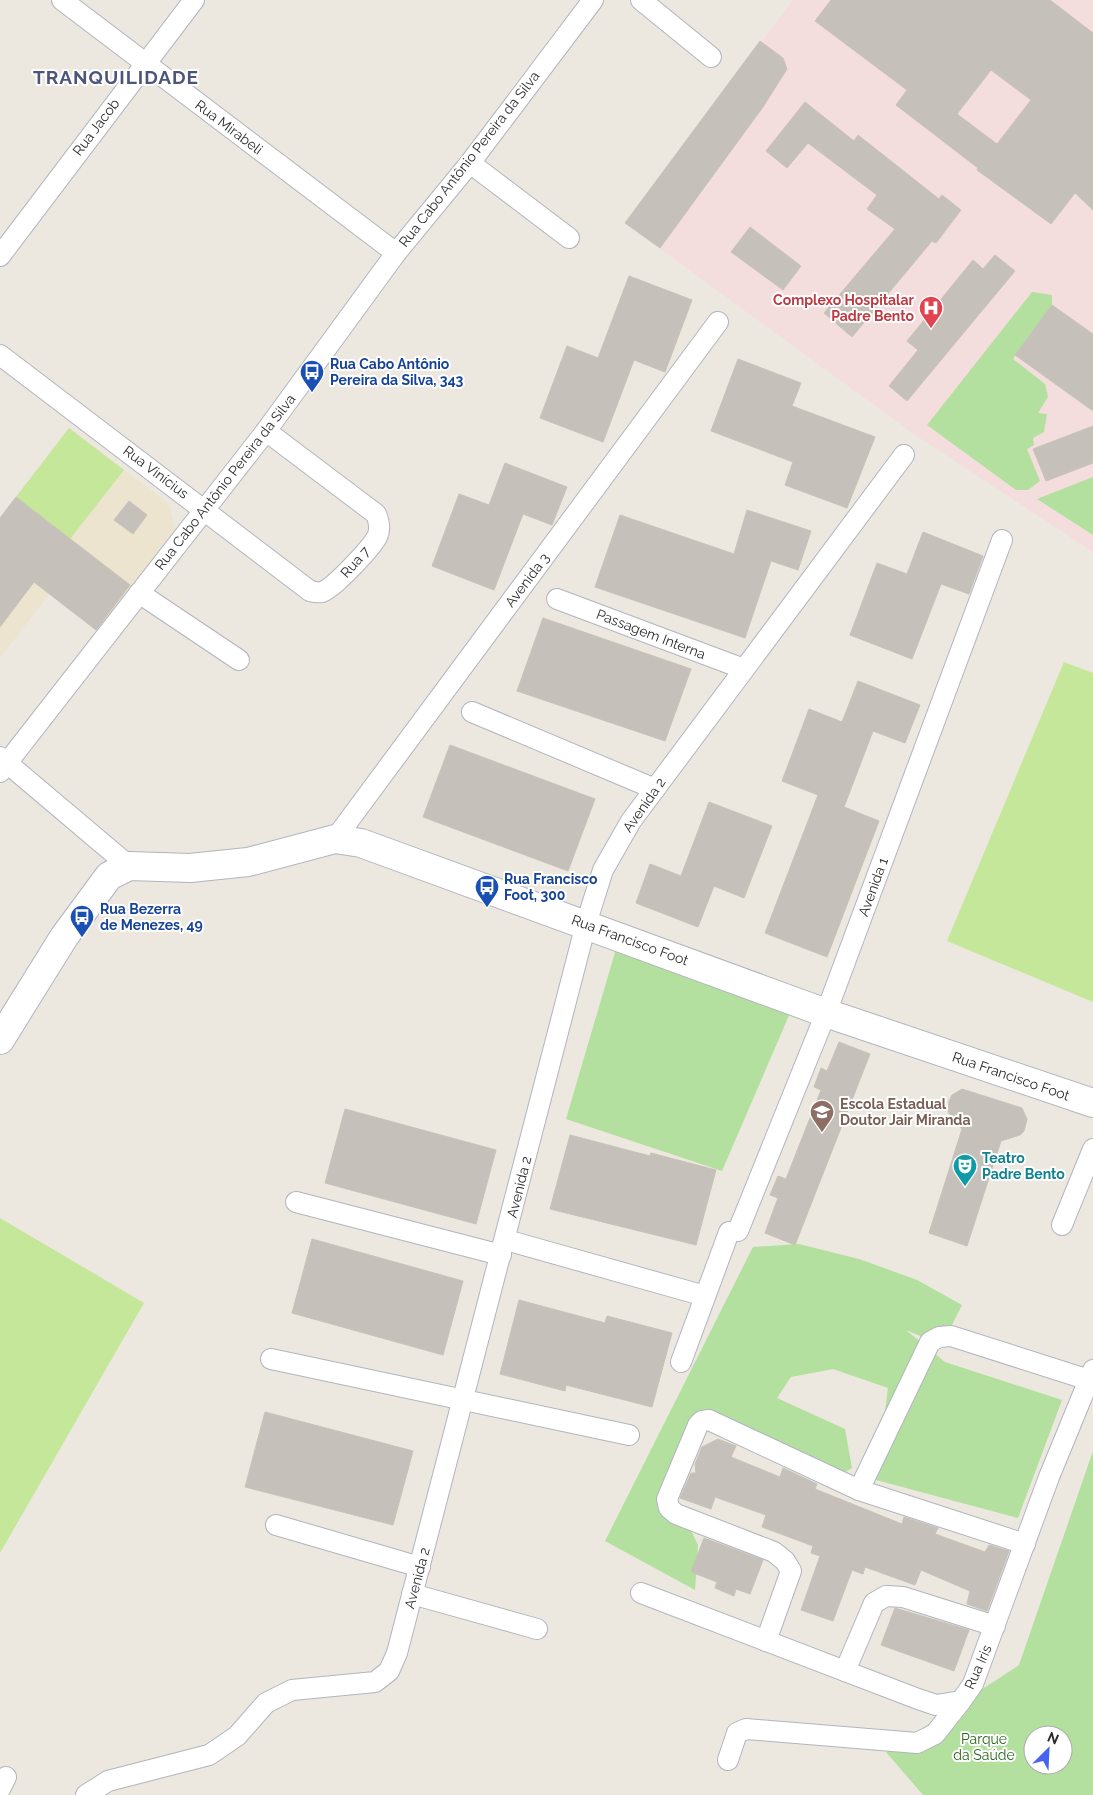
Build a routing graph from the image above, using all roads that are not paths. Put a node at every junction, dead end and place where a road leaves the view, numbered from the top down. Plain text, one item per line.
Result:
1 (62, 0) edge
2 (194, 0) edge
3 (641, 0) edge
4 (591, 1) edge
5 (711, 58) dead end
6 (144, 64) junction
7 (470, 163) junction
8 (569, 238) dead end
9 (396, 253) junction
10 (0, 256) edge
11 (718, 322) dead end
12 (0, 355) edge
13 (266, 431) junction
14 (904, 455) dead end
15 (204, 508) junction
16 (1002, 540) dead end
17 (310, 591) joint
18 (139, 593) junction
19 (558, 599) dead end
20 (239, 660) dead end
21 (744, 669) junction
22 (472, 712) dead end
23 (2, 763) edge
24 (655, 789) junction
25 (335, 839) junction
26 (129, 866) junction
27 (586, 924) junction
28 (826, 1013) junction
29 (0, 1040) edge
30 (1093, 1103) edge
31 (1093, 1149) edge
32 (296, 1202) dead end
33 (1062, 1225) dead end
34 (503, 1247) junction
35 (705, 1296) junction
36 (271, 1358) dead end
37 (681, 1362) dead end
38 (1091, 1375) edge
39 (463, 1400) junction
40 (629, 1435) dead end
41 (860, 1490) junction
42 (276, 1525) dead end
43 (1025, 1544) junction
44 (420, 1567) junction
45 (641, 1593) dead end
46 (412, 1594) junction
47 (994, 1626) junction
48 (537, 1629) dead end
49 (766, 1641) junction
50 (845, 1671) junction
51 (961, 1701) junction
52 (728, 1760) dead end
53 (86, 1795) edge

1 - 6 street, Rua Mirabeli
2 - 6 street, Rua Jacob
3 - 5 street
4 - 7 street, Rua Cabo Antônio Pereira da Silva
6 - 9 street, Rua Mirabeli
6 - 10 street, Rua Jacob
7 - 8 street
7 - 9 street, Rua Cabo Antônio Pereira da Silva
9 - 13 street, Rua Cabo Antônio Pereira da Silva
11 - 25 street, Avenida 3
12 - 15 street, Rua Vinícius
13 - 15 street, Rua Cabo Antônio Pereira da Silva
13 - 17 street, Rua 7
14 - 21 street, Avenida 2
15 - 17 street, Rua Vinícius
15 - 18 street, Rua Cabo Antônio Pereira da Silva
16 - 28 street, Avenida 1
18 - 20 street
18 - 23 street, Rua Cabo Antônio Pereira da Silva
19 - 21 street, Passagem Interna
21 - 24 street, Avenida 2
22 - 24 street
23 - 26 street
24 - 27 street, Avenida 2
25 - 26 street, Rua Francisco Foot
25 - 27 street, Rua Francisco Foot
26 - 29 street
27 - 28 street, Rua Francisco Foot
27 - 34 street, Avenida 2
28 - 30 street, Rua Francisco Foot
28 - 35 street, Avenida 1
31 - 33 street
32 - 34 street
34 - 35 street
34 - 39 street, Avenida 2
35 - 37 street, Avenida 1
36 - 39 street
38 - 41 street
38 - 43 street, Rua Iris
39 - 40 street
39 - 44 street, Avenida 2
41 - 43 street
41 - 49 street
42 - 44 street
43 - 47 street, Rua Iris
44 - 46 street, Avenida 2
45 - 49 street, Rua Iris
46 - 48 street
46 - 53 street, Avenida 2
47 - 50 street
47 - 51 street, Rua Iris
49 - 50 street, Rua Iris
50 - 51 street, Rua Iris
51 - 52 street

